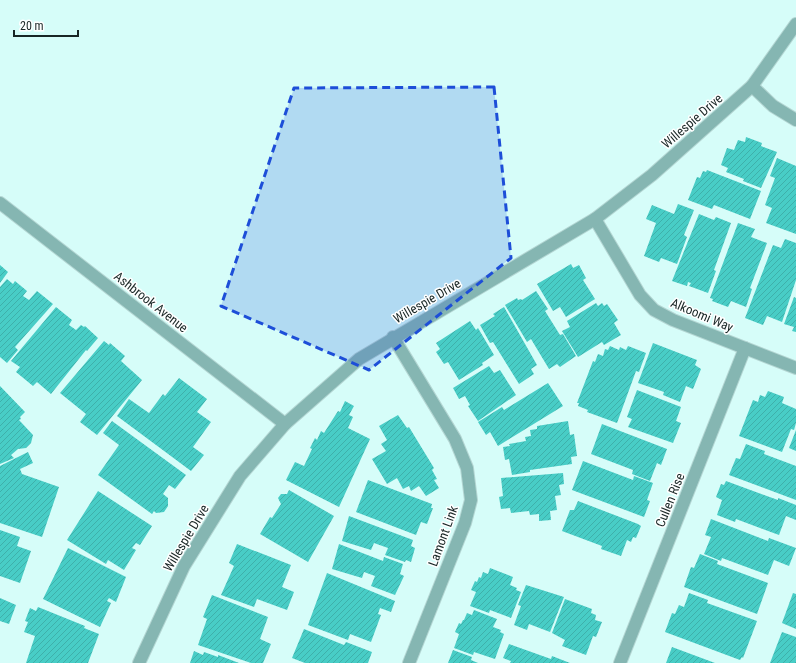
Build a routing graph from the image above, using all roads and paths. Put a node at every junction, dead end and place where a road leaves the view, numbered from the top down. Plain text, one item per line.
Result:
1 (796, 24) edge
2 (752, 86) junction
3 (796, 120) edge
4 (0, 203) edge
5 (595, 219) junction
6 (393, 337) junction
7 (745, 348) junction
8 (796, 368) edge
9 (285, 424) junction
10 (139, 663) edge
11 (409, 663) edge
12 (620, 663) edge

1 - 2 street, Willespie Drive
2 - 3 street
2 - 5 street, Willespie Drive
4 - 9 street, Ashbrook Avenue
5 - 6 street, Willespie Drive
5 - 7 street, Alkoomi Way
6 - 9 street, Willespie Drive
6 - 11 street, Lamont Link
7 - 8 street, Alkoomi Way
7 - 12 street, Cullen Rise
9 - 10 street, Willespie Drive

